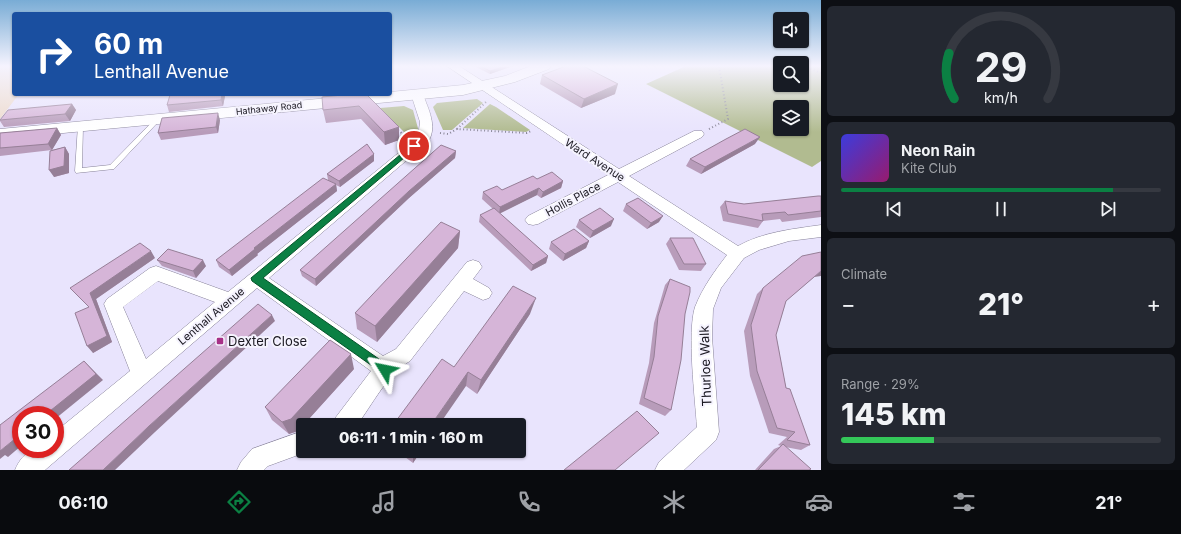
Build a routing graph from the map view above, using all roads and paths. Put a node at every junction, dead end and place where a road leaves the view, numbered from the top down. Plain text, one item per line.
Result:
1 (486, 88) edge
2 (494, 88) edge
3 (723, 88) edge
4 (489, 90) junction
5 (417, 94) junction
6 (158, 119) junction
7 (394, 125) edge
8 (80, 126) junction
9 (543, 126) junction
10 (457, 129) junction
11 (427, 133) junction
12 (0, 134) edge
13 (698, 134) joint
14 (414, 146) junction
15 (619, 176) junction
16 (533, 220) dead end
17 (821, 231) edge
18 (738, 254) junction
19 (256, 278) junction
20 (483, 293) dead end
21 (230, 300) junction
22 (385, 370) junction
23 (142, 374) junction
24 (353, 418) edge
25 (64, 439) edge
26 (296, 444) edge
27 (41, 458) edge
28 (27, 470) edge
29 (249, 470) edge
30 (667, 470) edge

1 - 4 street, Ward Avenue
2 - 4 street, Hathaway Road
3 - 13 path
4 - 5 street, Hathaway Road
4 - 9 street, Ward Avenue
4 - 10 path
5 - 6 street, Hathaway Road
5 - 11 street
6 - 8 street, Hathaway Road
6 - 8 lane
7 - 14 path
8 - 12 street, Hathaway Road
9 - 10 path
9 - 15 street, Ward Avenue
10 - 11 path
11 - 14 street, Lenthall Avenue
13 - 15 street, Hollis Place
14 - 19 street, Lenthall Avenue
15 - 16 street, Hollis Place
15 - 18 street, Ward Avenue
17 - 18 street
18 - 30 street, Thurloe Walk
19 - 21 street, Lenthall Avenue
19 - 22 street
20 - 22 street
21 - 23 street, Lenthall Avenue
21 - 23 street
22 - 24 street
23 - 25 street, Lenthall Avenue
26 - 29 street
27 - 28 street

